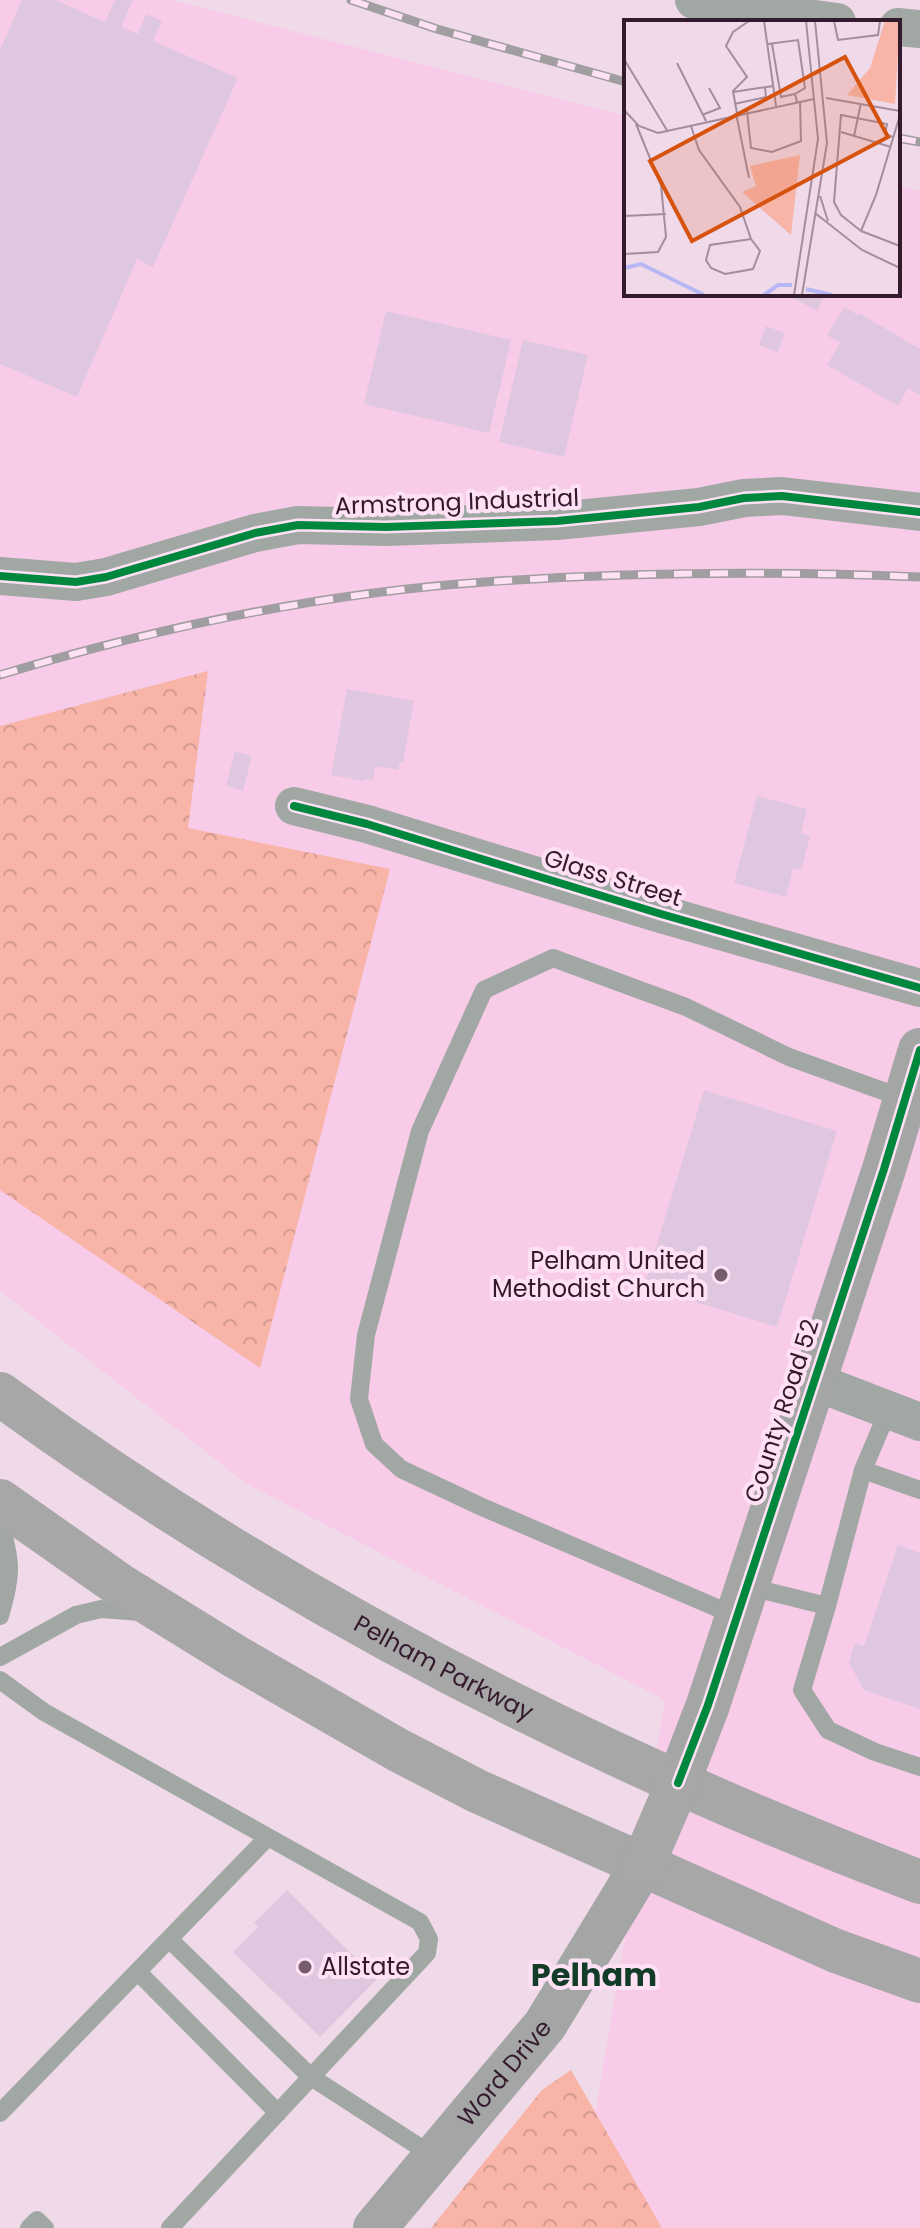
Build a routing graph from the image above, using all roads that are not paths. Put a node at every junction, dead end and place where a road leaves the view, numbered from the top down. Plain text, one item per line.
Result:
1 (694, 0) edge
2 (822, 20) edge
3 (900, 27) edge
4 (920, 29) edge
5 (920, 512) edge
6 (0, 576) edge
7 (294, 806) dead end
8 (920, 988) edge
9 (920, 1050) edge
10 (905, 1099) junction
11 (813, 1381) junction
12 (0, 1394) edge
13 (904, 1417) edge
14 (863, 1470) junction
15 (920, 1490) edge
16 (0, 1501) edge
17 (0, 1522) edge
18 (741, 1601) junction
19 (827, 1606) junction
20 (167, 1615) junction
21 (0, 1616) edge
22 (0, 1657) edge
23 (0, 1680) edge
24 (920, 1767) edge
25 (678, 1783) junction
26 (268, 1837) junction
27 (643, 1864) junction
28 (920, 1882) edge
29 (169, 1939) junction
30 (138, 1972) junction
31 (920, 1981) edge
32 (311, 2077) junction
33 (0, 2113) edge
34 (278, 2113) junction
35 (435, 2157) junction
36 (29, 2228) edge
37 (45, 2228) edge
38 (170, 2228) edge
39 (375, 2228) edge

1 - 2 street
3 - 4 street
5 - 6 street, Armstrong Industrial
7 - 8 street, Glass Street
9 - 10 street, County Road 52
10 - 11 street, County Road 52
10 - 18 lane
11 - 13 street
11 - 18 street, County Road 52
12 - 25 main road, Pelham Parkway
13 - 14 lane
14 - 15 lane
14 - 19 lane
16 - 20 main road
17 - 21 lane
18 - 19 lane
18 - 25 street, County Road 52
19 - 24 lane
20 - 22 lane
20 - 27 main road
23 - 26 lane
25 - 27 main road
25 - 28 main road, Pelham Parkway
26 - 29 lane
26 - 32 lane
27 - 31 main road
27 - 35 street, Word Drive
29 - 30 lane
29 - 32 lane
30 - 33 lane
30 - 34 lane
32 - 34 lane
32 - 35 lane
34 - 38 lane
35 - 39 street, Word Drive
36 - 37 lane

